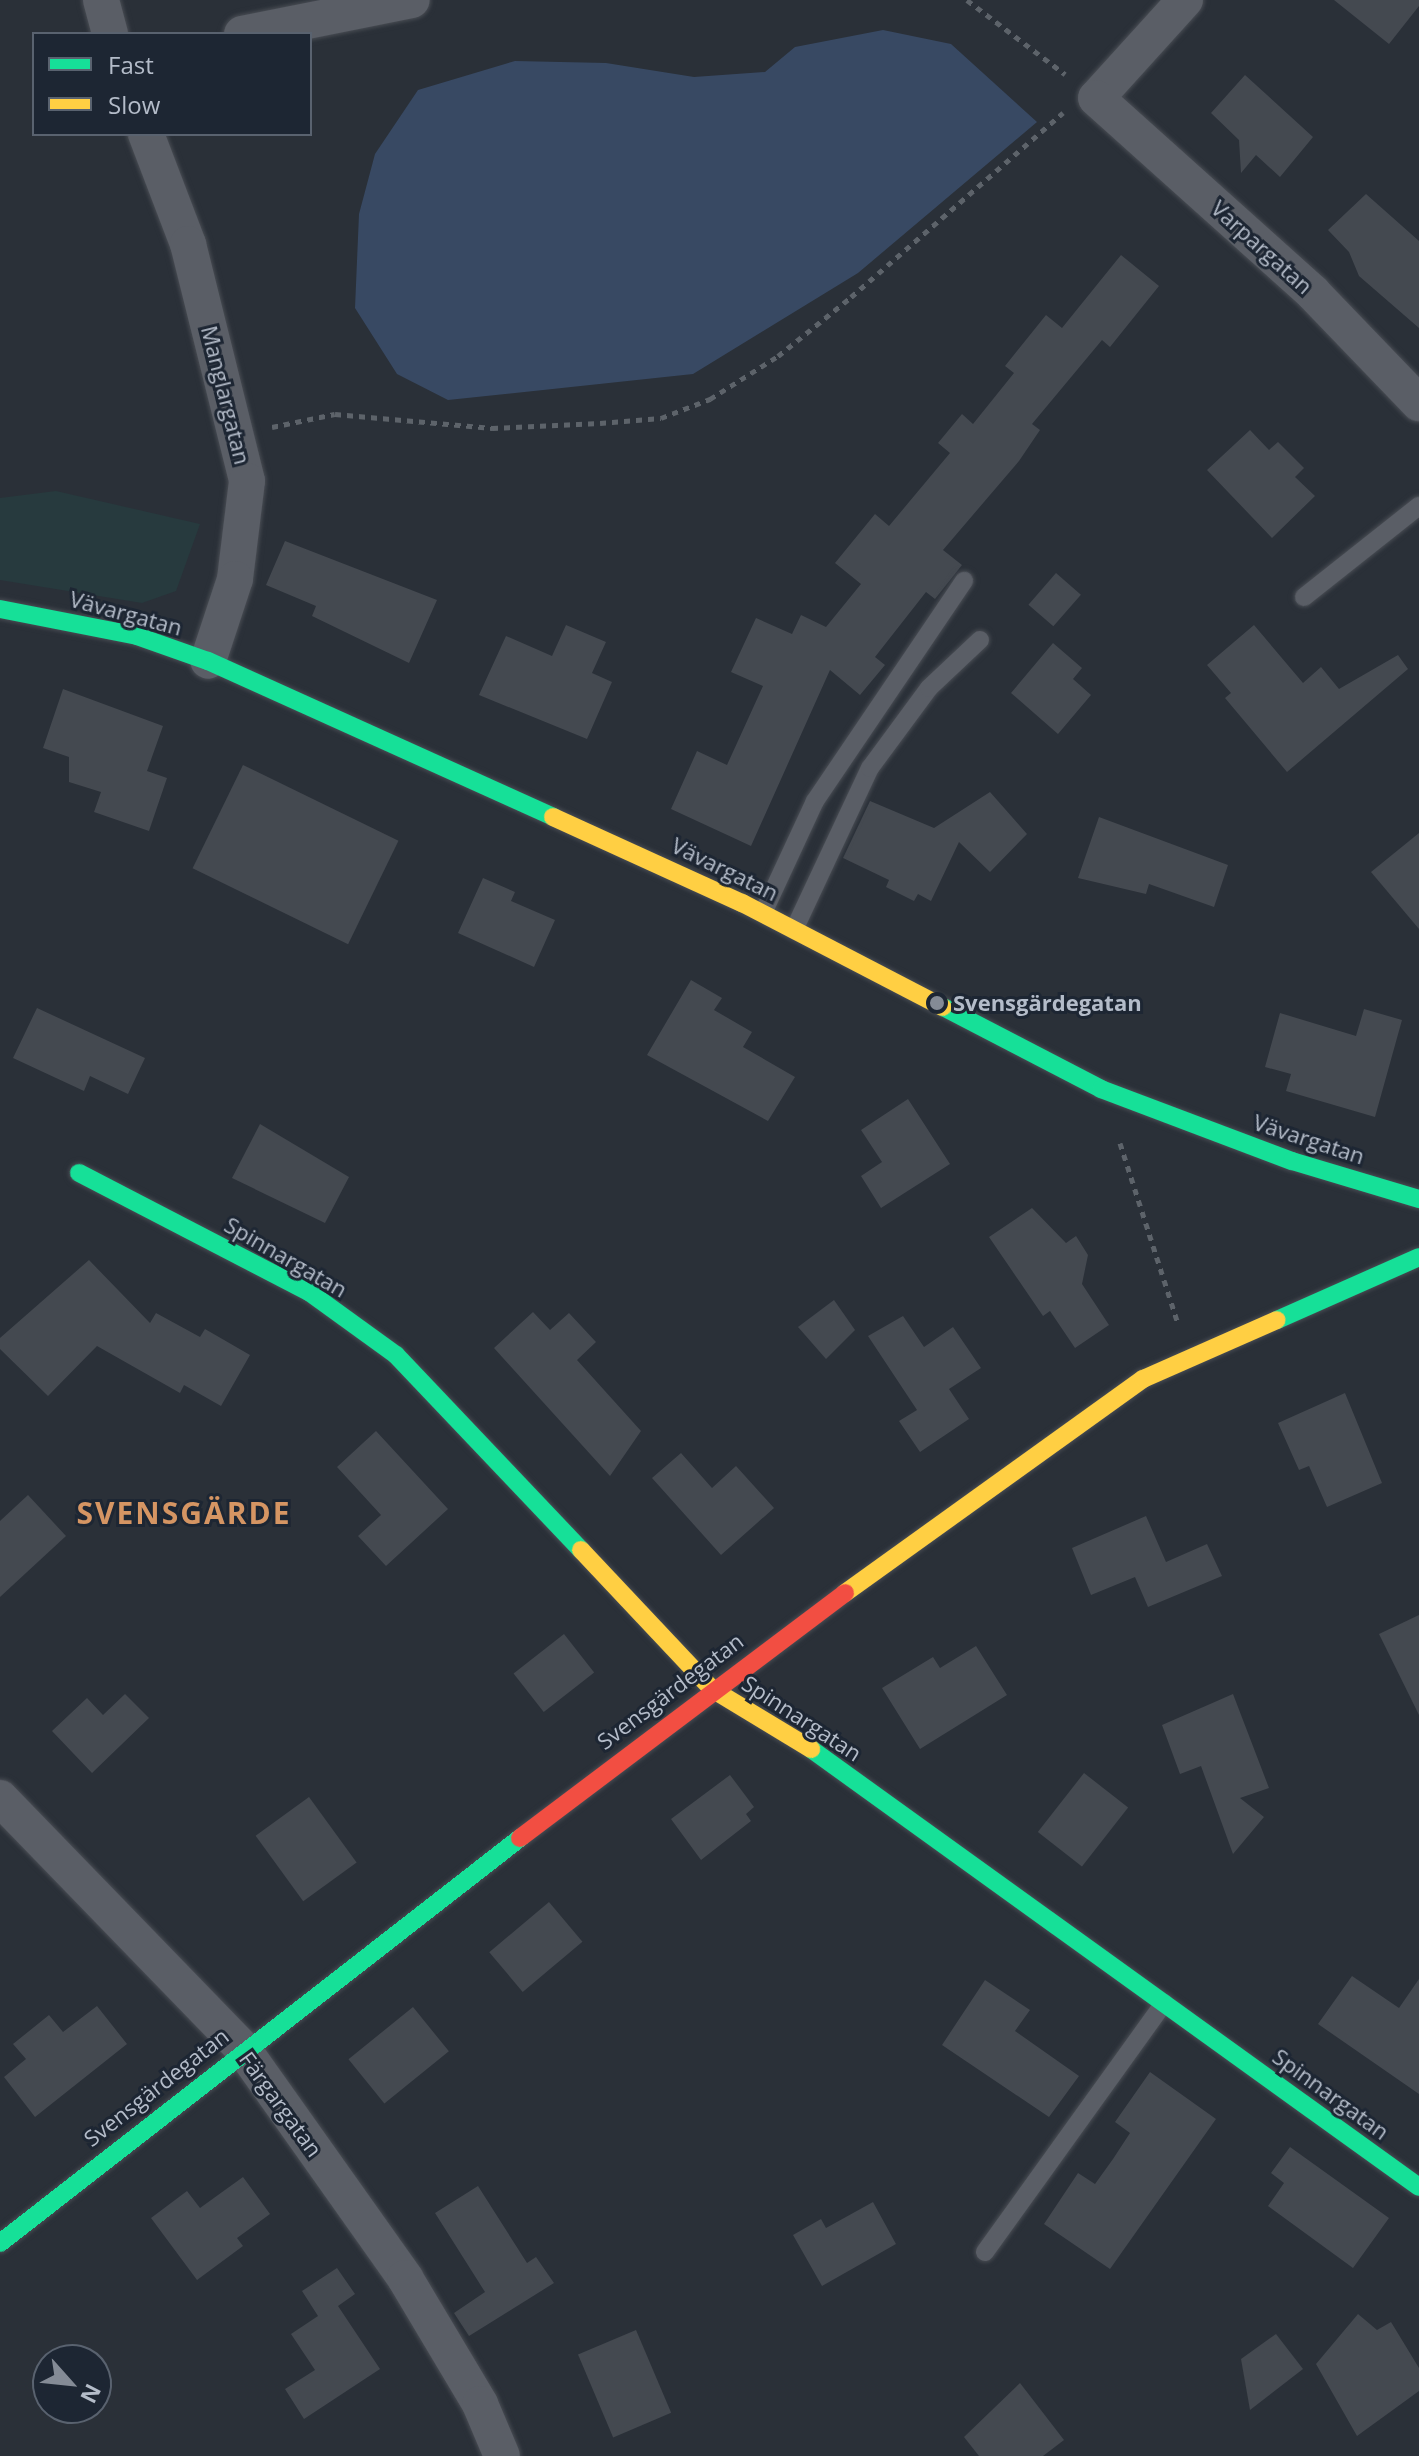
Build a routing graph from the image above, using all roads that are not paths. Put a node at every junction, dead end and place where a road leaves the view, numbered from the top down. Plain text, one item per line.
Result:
1 (101, 0) edge
2 (412, 0) edge
3 (1185, 0) edge
4 (109, 32) edge
5 (252, 32) edge
6 (147, 136) edge
7 (1419, 403) edge
8 (1419, 506) edge
9 (964, 581) dead end
10 (1304, 597) dead end
11 (0, 609) edge
12 (980, 640) dead end
13 (208, 661) junction
14 (763, 914) junction
15 (794, 930) junction
16 (79, 1173) dead end
17 (1419, 1199) edge
18 (1419, 1257) edge
19 (712, 1689) junction
20 (0, 1798) edge
21 (1164, 2003) junction
22 (243, 2049) junction
23 (1419, 2187) edge
24 (0, 2243) edge
25 (985, 2252) dead end
26 (502, 2456) edge

1 - 4 street
2 - 5 street
3 - 7 street, Varpargatan
6 - 13 street, Manglargatan
8 - 10 lane
9 - 14 lane
11 - 13 street, Vävargatan
12 - 15 lane
13 - 14 street, Vävargatan
14 - 15 street, Vävargatan
15 - 17 street, Vävargatan
16 - 19 street, Spinnargatan
18 - 19 street, Svensgärdegatan
19 - 21 street, Spinnargatan
19 - 22 street, Svensgärdegatan
20 - 22 street, Färgargatan
21 - 23 street, Spinnargatan
21 - 25 lane
22 - 24 street, Svensgärdegatan
22 - 26 street, Färgargatan

